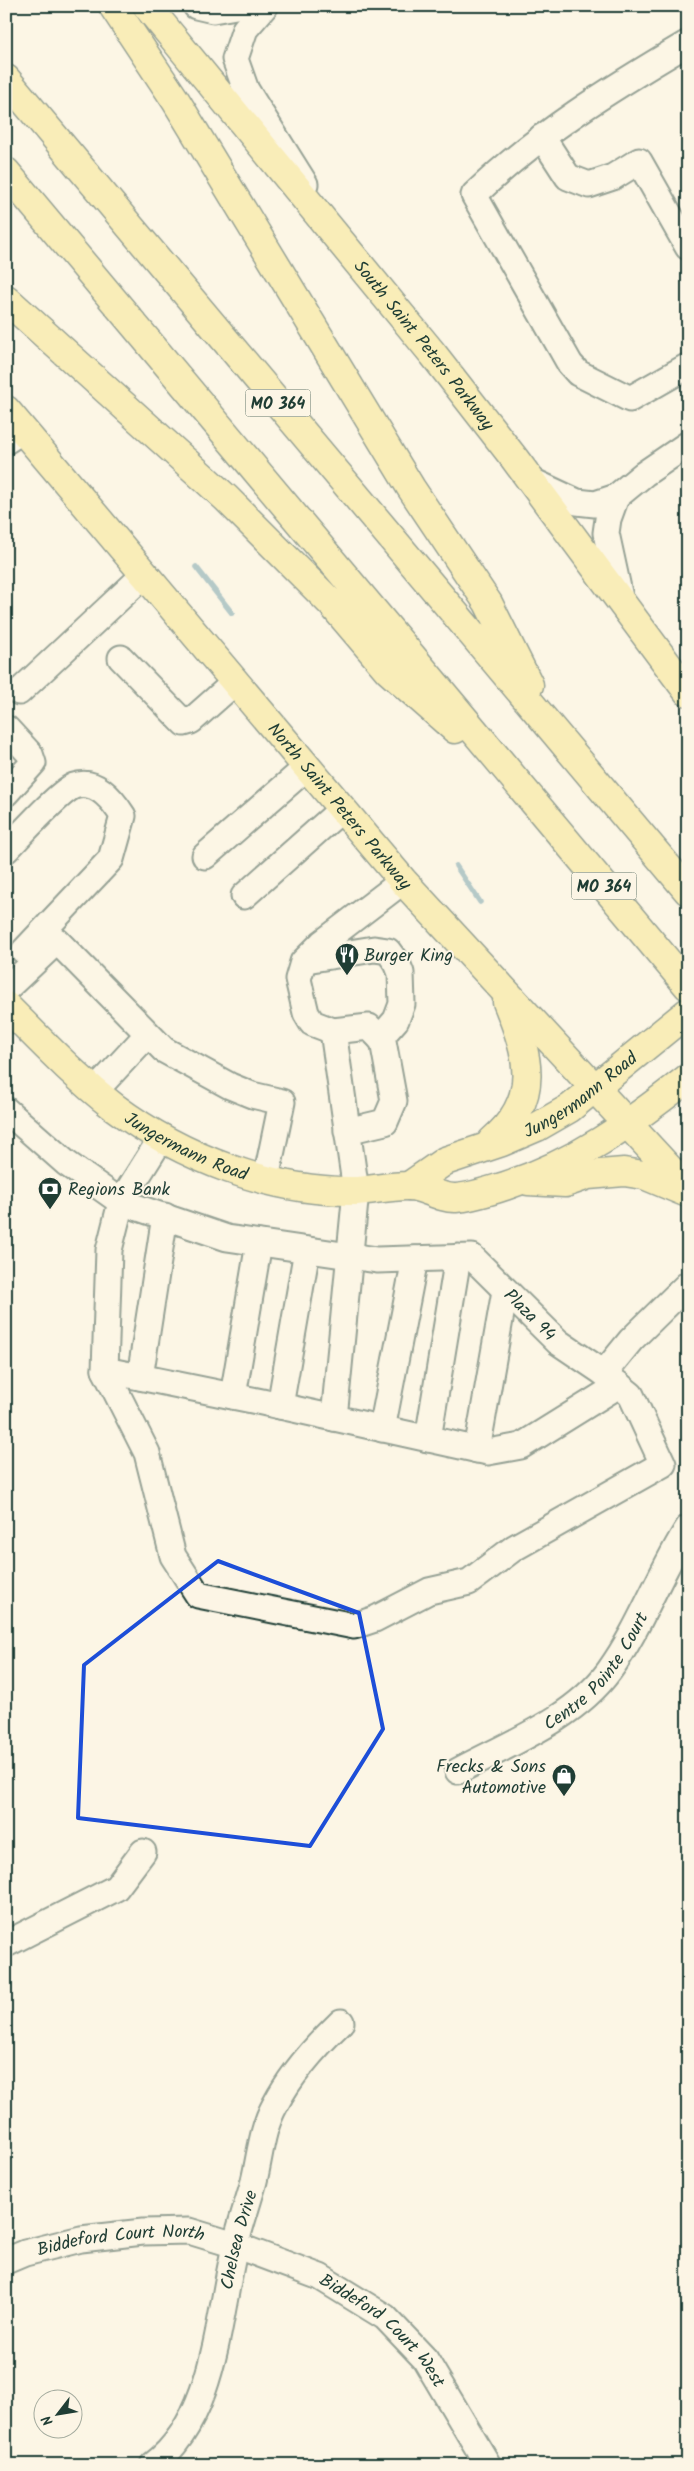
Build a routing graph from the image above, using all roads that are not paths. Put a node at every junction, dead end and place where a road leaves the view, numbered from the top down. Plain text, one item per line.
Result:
1 (114, 6) edge
2 (147, 6) edge
3 (196, 6) edge
4 (236, 6) edge
5 (265, 6) edge
6 (688, 43) edge
7 (6, 79) edge
8 (542, 137) junction
9 (6, 172) edge
10 (332, 229) junction
11 (688, 247) edge
12 (6, 300) edge
13 (688, 366) edge
14 (12, 427) edge
15 (688, 444) edge
16 (532, 481) junction
17 (616, 497) junction
18 (144, 575) junction
19 (621, 602) junction
20 (121, 658) dead end
21 (234, 682) junction
22 (19, 692) dead end
23 (688, 692) edge
24 (550, 727) junction
25 (7, 729) edge
26 (306, 768) junction
27 (520, 786) junction
28 (6, 793) edge
29 (342, 809) junction
30 (6, 850) edge
31 (205, 856) dead end
32 (404, 881) junction
33 (688, 892) edge
34 (244, 896) dead end
35 (306, 960) junction
36 (6, 969) edge
37 (688, 986) edge
38 (6, 989) edge
39 (502, 989) junction
40 (6, 1006) edge
41 (688, 1012) edge
42 (333, 1030) junction
43 (147, 1035) junction
44 (380, 1038) junction
45 (688, 1078) edge
46 (594, 1089) junction
47 (95, 1091) junction
48 (6, 1110) edge
49 (628, 1125) junction
50 (347, 1131) junction
51 (162, 1137) junction
52 (481, 1150) junction
53 (266, 1179) junction
54 (521, 1180) junction
55 (409, 1186) junction
56 (356, 1191) junction
57 (688, 1191) edge
58 (121, 1202) junction
59 (165, 1216) junction
60 (259, 1243) junction
61 (307, 1250) junction
62 (349, 1257) junction
63 (458, 1257) junction
64 (415, 1259) junction
65 (688, 1284) edge
66 (505, 1291) junction
67 (105, 1370) junction
68 (140, 1377) junction
69 (612, 1379) junction
70 (233, 1396) junction
71 (280, 1406) junction
72 (334, 1418) junction
73 (382, 1428) junction
74 (428, 1439) junction
75 (477, 1450) junction
76 (688, 1528) edge
77 (458, 1771) dead end
78 (143, 1852) dead end
79 (6, 1944) edge
80 (341, 2022) dead end
81 (235, 2245) junction
82 (6, 2260) edge
83 (153, 2465) edge
84 (488, 2465) edge

1 - 24 main road
2 - 10 main road, South Saint Peters Parkway
3 - 4 street
5 - 10 street
6 - 8 street
7 - 24 main road, MO 364
8 - 11 street
8 - 13 street
9 - 27 main road, MO 364
10 - 16 main road, South Saint Peters Parkway
12 - 27 main road
14 - 18 main road, North Saint Peters Parkway
15 - 17 street
16 - 17 street
16 - 19 main road, South Saint Peters Parkway
17 - 19 street
18 - 21 main road, North Saint Peters Parkway
18 - 22 street
19 - 23 main road, South Saint Peters Parkway
20 - 21 street
21 - 26 main road, North Saint Peters Parkway
24 - 33 main road, MO 364
25 - 28 street
26 - 29 main road, North Saint Peters Parkway
26 - 31 street
27 - 37 main road, MO 364
29 - 32 main road, North Saint Peters Parkway
29 - 34 street
30 - 36 street
32 - 35 street
32 - 39 main road, North Saint Peters Parkway
35 - 42 street
35 - 44 street
38 - 43 street
39 - 46 main road, North Saint Peters Parkway
39 - 52 main road
40 - 47 main road, Jungermann Road
41 - 46 main road, Jungermann Road
42 - 44 street
42 - 50 street
43 - 47 street
43 - 53 street
44 - 50 street
45 - 49 main road, Jungermann Road
46 - 49 main road, North Saint Peters Parkway
46 - 52 main road, Jungermann Road
47 - 51 main road, Jungermann Road
48 - 58 street, Plaza 94
49 - 54 main road, Jungermann Road
49 - 57 main road, North Saint Peters Parkway
50 - 56 street
51 - 53 main road, Jungermann Road
51 - 58 street
52 - 55 main road, Jungermann Road
53 - 56 main road, Jungermann Road
54 - 55 main road, Jungermann Road
54 - 57 main road
55 - 56 main road, Jungermann Road
56 - 62 street
58 - 59 street, Plaza 94
58 - 67 street
59 - 60 street, Plaza 94
59 - 68 street
60 - 61 street, Plaza 94
60 - 70 street
61 - 62 street, Plaza 94
61 - 71 street
62 - 64 street, Plaza 94
62 - 72 street
63 - 64 street, Plaza 94
63 - 66 street, Plaza 94
63 - 74 street
64 - 73 street
65 - 69 street
66 - 69 street, Plaza 94
66 - 75 street
67 - 68 street
67 - 69 street, Plaza 94
68 - 70 street
69 - 75 street
70 - 71 street
71 - 72 street
72 - 73 street
73 - 74 street
74 - 75 street
76 - 77 street, Centre Pointe Court
78 - 79 street
80 - 81 street, Chelsea Drive
81 - 82 street, Biddeford Court North
81 - 83 street, Chelsea Drive
81 - 84 street, Biddeford Court West

